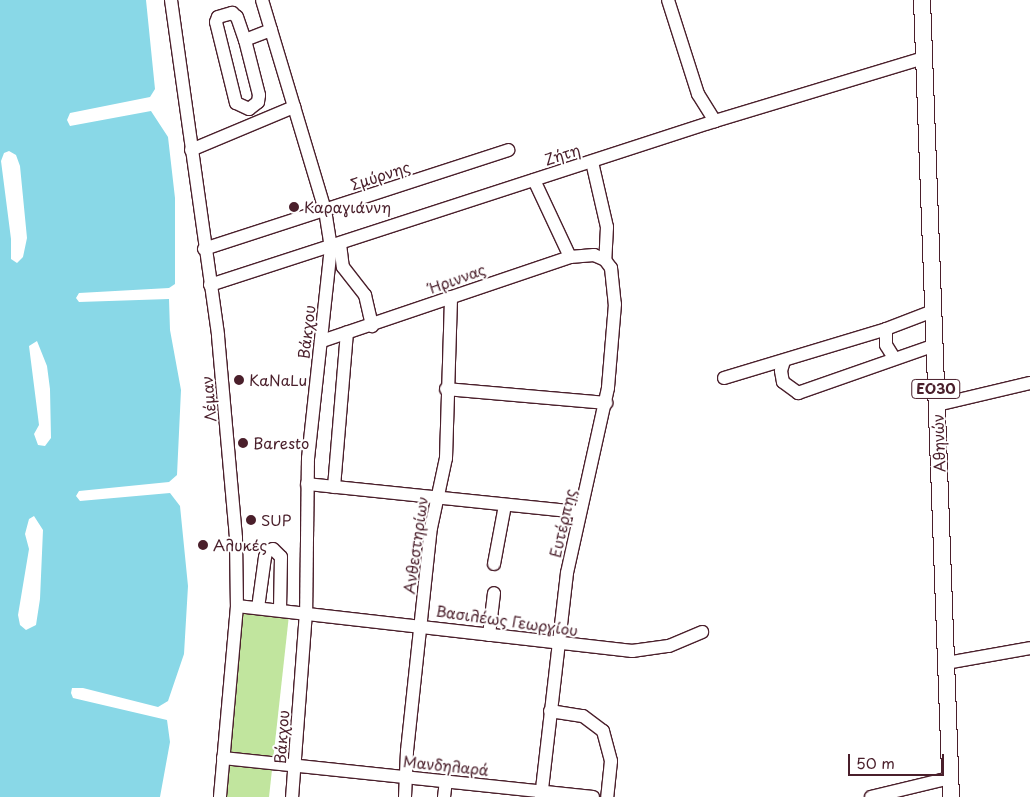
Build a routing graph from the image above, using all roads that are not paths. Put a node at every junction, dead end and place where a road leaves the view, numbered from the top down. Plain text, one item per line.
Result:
1 (262, 0) edge
2 (668, 0) edge
3 (922, 0) edge
4 (174, 1) edge
5 (270, 30) junction
6 (245, 40) junction
7 (924, 58) junction
8 (294, 107) junction
9 (715, 121) junction
10 (191, 150) junction
11 (508, 150) dead end
12 (592, 162) junction
13 (534, 180) junction
14 (325, 210) junction
15 (335, 246) junction
16 (204, 250) junction
17 (570, 257) junction
18 (605, 260) junction
19 (210, 285) junction
20 (451, 297) junction
21 (933, 311) junction
22 (372, 326) junction
23 (886, 329) junction
24 (348, 333) junction
25 (322, 341) junction
26 (934, 345) junction
27 (894, 358) junction
28 (784, 361) junction
29 (724, 378) dead end
30 (1030, 383) edge
31 (446, 389) junction
32 (606, 403) junction
33 (937, 405) junction
34 (307, 484) junction
35 (334, 487) junction
36 (438, 497) junction
37 (504, 505) junction
38 (580, 512) junction
39 (494, 564) dead end
40 (494, 593) dead end
41 (237, 606) junction
42 (258, 608) junction
43 (280, 610) junction
44 (306, 612) junction
45 (421, 626) junction
46 (702, 632) dead end
47 (489, 635) junction
48 (558, 645) junction
49 (1030, 648) edge
50 (946, 663) junction
51 (550, 711) junction
52 (223, 758) junction
53 (295, 764) junction
54 (407, 777) junction
55 (950, 778) junction
56 (446, 781) junction
57 (541, 794) edge
58 (220, 797) edge
59 (292, 797) edge
60 (405, 797) edge
61 (444, 797) edge
62 (593, 797) edge
63 (607, 797) edge
64 (871, 797) edge
65 (951, 797) edge

1 - 5 street, Βάκχου
2 - 9 street
3 - 7 main road, Αθηνών / ΕΟ30
4 - 10 street, Λέμαν
5 - 6 street
5 - 8 street, Βάκχου
6 - 6 street
7 - 9 street, Ζήτη
7 - 21 main road, Αθηνών / ΕΟ30
8 - 10 street
8 - 14 street, Βάκχου
9 - 12 street, Ζήτη
10 - 16 street, Λέμαν
11 - 14 street, Σμύρνης
12 - 13 street, Ζήτη
12 - 18 street
13 - 15 street, Ζήτη
13 - 17 street
14 - 15 street, Βάκχου
14 - 16 street, Σμύρνης
15 - 19 street, Ζήτη
15 - 22 street
15 - 25 street, Βάκχου
16 - 19 street, Λέμαν
17 - 18 street, Ήριννας
17 - 20 street, Ήριννας
18 - 32 street, Ευτέρπης
19 - 41 street, Λέμαν
20 - 22 street, Ήριννας
20 - 31 street, Ανθεστηρίων
21 - 23 street
21 - 26 main road, Αθηνών / ΕΟ30
22 - 24 street, Ήριννας
23 - 27 street
23 - 28 street
24 - 25 street, Ήριννας
24 - 35 street
25 - 34 street, Βάκχου
26 - 27 street
26 - 33 main road, Αθηνών / ΕΟ30
27 - 28 street
28 - 29 street
30 - 33 street
31 - 32 street
31 - 36 street, Ανθεστηρίων
32 - 38 street, Ευτέρπης
33 - 50 main road, Αθηνών / ΕΟ30
34 - 35 street
34 - 44 street, Βάκχου
35 - 36 street
36 - 37 street
36 - 45 street, Ανθεστηρίων
37 - 38 street
37 - 39 street
38 - 48 street, Ευτέρπης
40 - 47 street
41 - 42 street, Βασιλέως Γεωργίου
41 - 52 street, Λέμαν
42 - 43 street, Βασιλέως Γεωργίου
42 - 43 street
43 - 44 street, Βασιλέως Γεωργίου
44 - 45 street, Βασιλέως Γεωργίου
44 - 53 street, Βάκχου
45 - 47 street, Βασιλέως Γεωργίου
45 - 54 street, Ανθεστηρίων
46 - 48 street, Βασιλέως Γεωργίου
47 - 48 street, Βασιλέως Γεωργίου
48 - 51 street, Ευτέρπης
49 - 50 street
50 - 55 main road, Αθηνών / ΕΟ30
51 - 57 street, Ευτέρπης
51 - 63 street
52 - 53 street, Μανδηλαρά
52 - 58 street, Λέμαν
53 - 54 street, Μανδηλαρά
53 - 59 street, Βάκχου
54 - 56 street, Μανδηλαρά
54 - 60 street, Ανθεστηρίων
55 - 64 street
55 - 65 main road, Αθηνών / ΕΟ30
56 - 57 street, Μανδηλαρά
56 - 61 street
57 - 62 street, Μανδηλαρά

